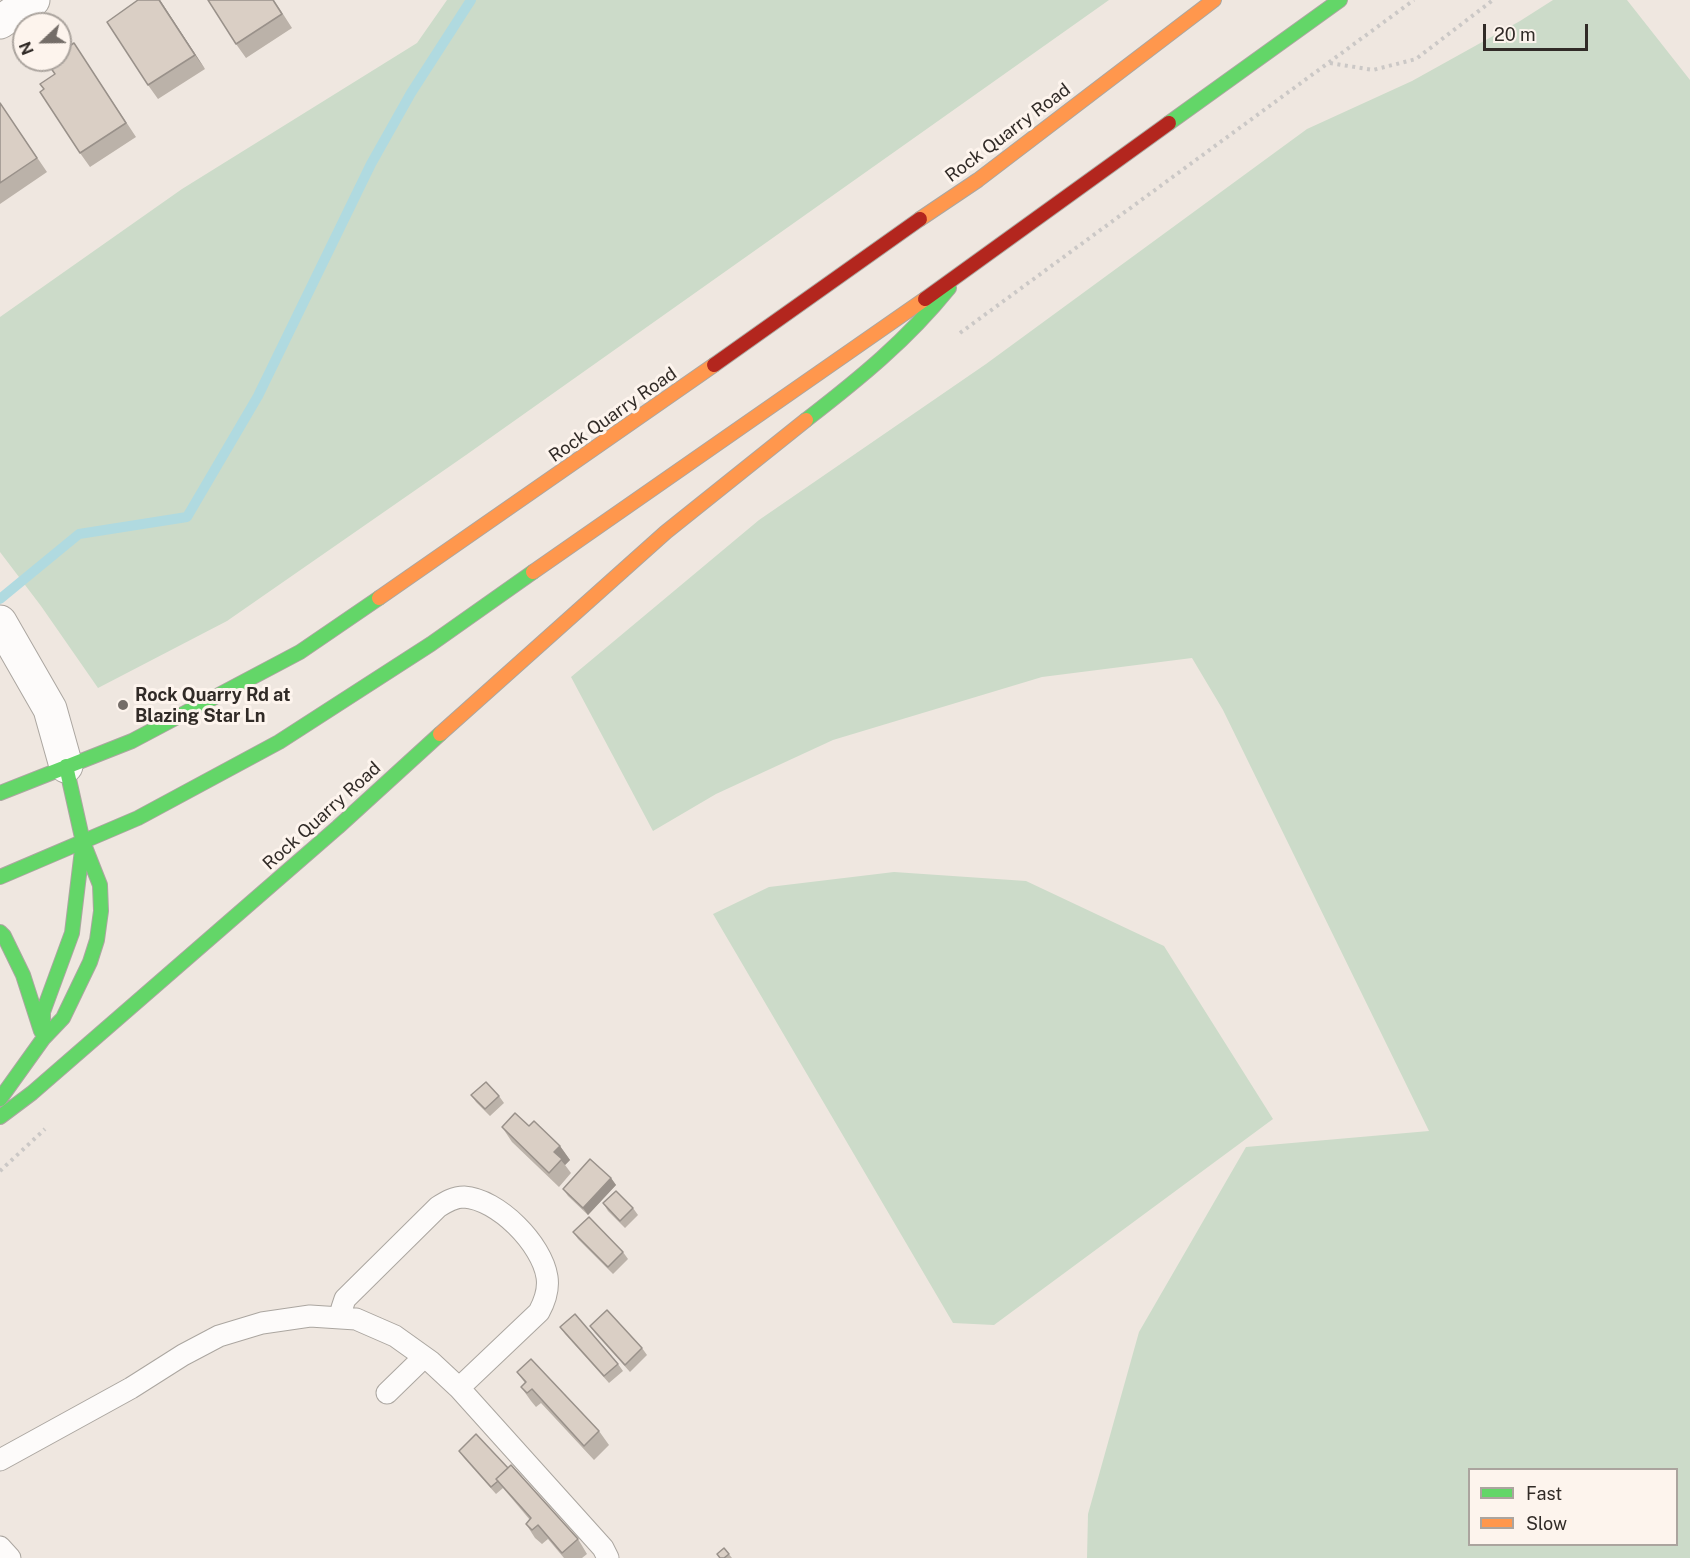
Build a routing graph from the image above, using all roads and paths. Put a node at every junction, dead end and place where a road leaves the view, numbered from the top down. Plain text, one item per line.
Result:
1 (33, 0) edge
2 (1214, 0) edge
3 (1340, 0) edge
4 (1414, 0) edge
5 (1493, 0) edge
6 (0, 22) edge
7 (1329, 63) junction
8 (959, 274) junction
9 (954, 336) dead end
10 (0, 622) edge
11 (66, 766) junction
12 (0, 793) edge
13 (83, 842) junction
14 (0, 877) edge
15 (0, 932) edge
16 (43, 1039) junction
17 (0, 1099) edge
18 (0, 1117) edge
19 (48, 1127) dead end
20 (0, 1171) edge
21 (343, 1318) junction
22 (424, 1357) junction
23 (459, 1388) junction
24 (387, 1393) dead end
25 (0, 1460) edge
26 (0, 1547) edge
27 (10, 1558) edge
28 (608, 1558) edge

1 - 6 street
2 - 11 main road, Rock Quarry Road
3 - 8 main road, Rock Quarry Road
4 - 7 path
5 - 7 path
7 - 9 path
8 - 13 main road, Rock Quarry Road
8 - 18 main road, Rock Quarry Road
10 - 11 street
11 - 12 main road, Rock Quarry Road
11 - 13 main road
13 - 14 main road, Rock Quarry Road
13 - 16 main road
13 - 16 main road
15 - 16 main road
16 - 17 main road
19 - 20 path
21 - 22 lane
21 - 23 lane
21 - 25 lane
22 - 23 lane
22 - 24 lane
23 - 28 lane
26 - 27 lane

